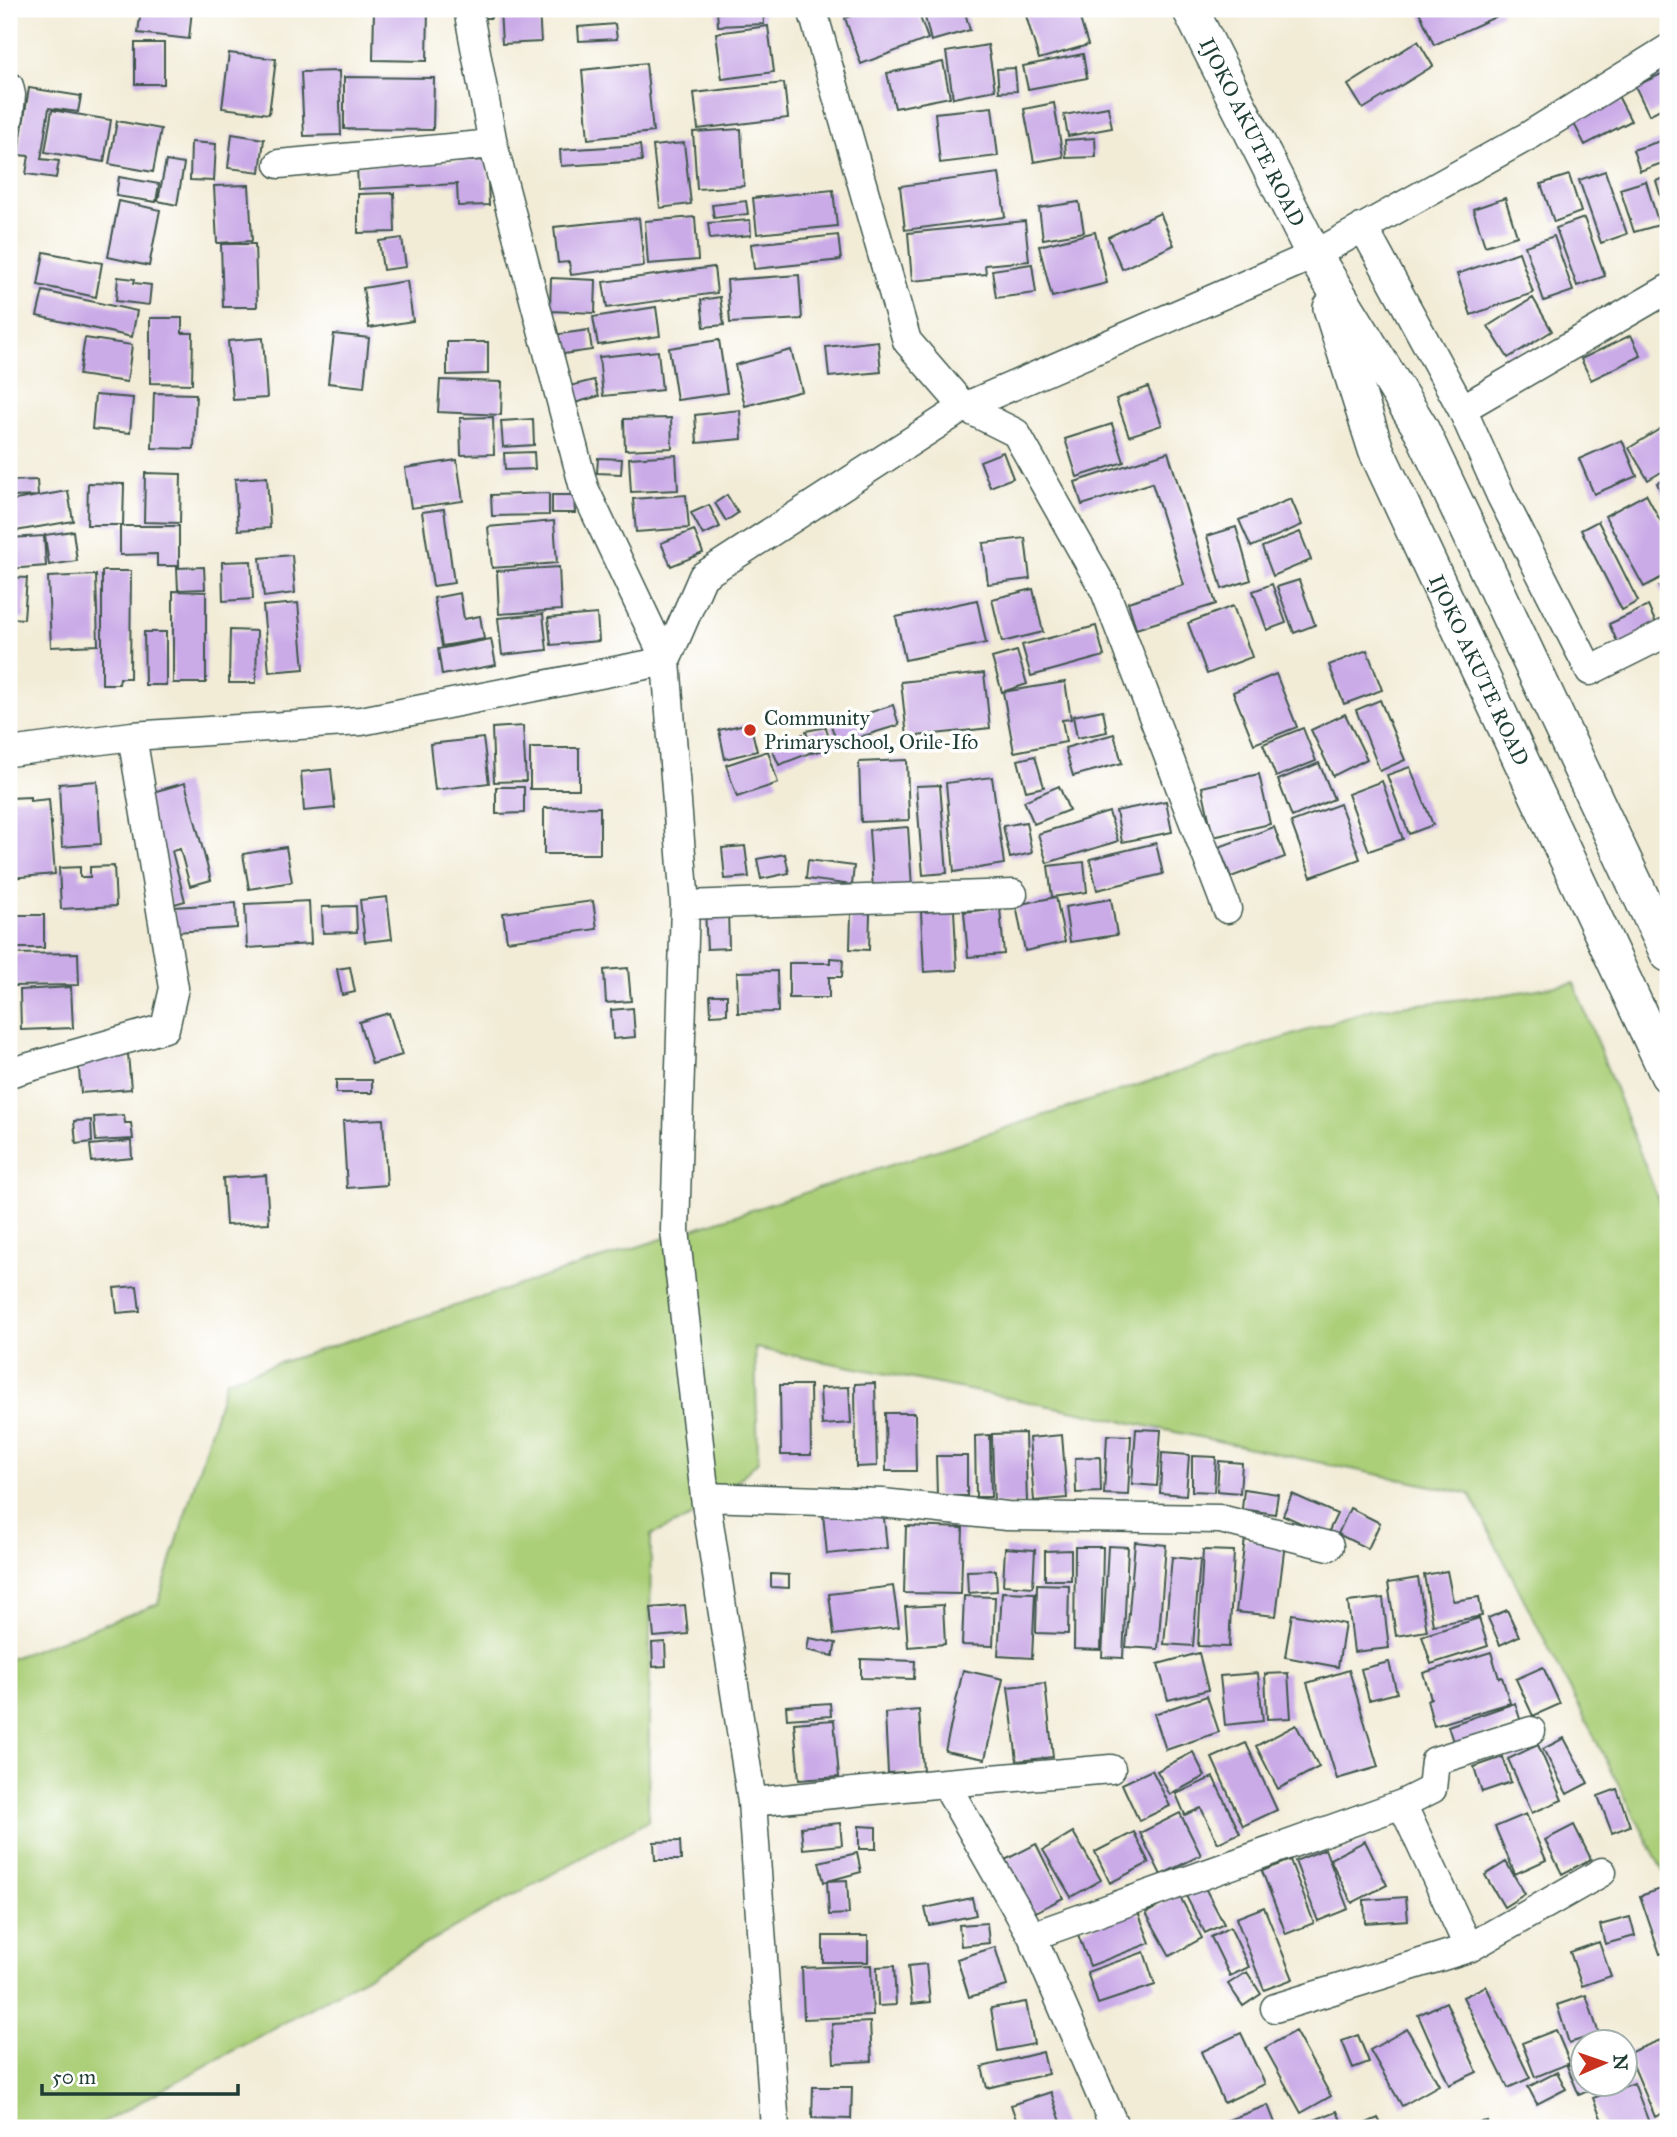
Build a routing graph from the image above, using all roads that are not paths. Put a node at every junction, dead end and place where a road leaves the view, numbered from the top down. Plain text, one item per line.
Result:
1 (468, 9) edge
2 (813, 9) edge
3 (1190, 9) edge
4 (1668, 49) edge
5 (9, 86) edge
6 (9, 117) edge
7 (493, 144) junction
8 (279, 164) dead end
9 (1363, 228) junction
10 (1314, 255) junction
11 (1668, 289) edge
12 (964, 407) junction
13 (1462, 409) junction
14 (1668, 632) edge
15 (666, 661) junction
16 (132, 736) junction
17 (9, 752) edge
18 (1013, 894) dead end
19 (685, 905) junction
20 (1227, 909) dead end
21 (1668, 954) edge
22 (9, 1073) edge
23 (1668, 1075) edge
24 (705, 1497) junction
25 (1329, 1546) dead end
26 (1531, 1731) dead end
27 (1111, 1769) dead end
28 (945, 1783) junction
29 (752, 1802) junction
30 (1402, 1804) junction
31 (1602, 1872) dead end
32 (1032, 1936) junction
33 (1469, 1948) junction
34 (1275, 2008) dead end
35 (775, 2128) edge
36 (1115, 2128) edge

1 - 7 street
2 - 12 street
3 - 10 main road, IJOKO AKUTE ROAD
4 - 9 street
5 - 6 street
7 - 8 street
7 - 15 street
9 - 10 street
9 - 13 street
10 - 12 street
10 - 21 main road, IJOKO AKUTE ROAD
10 - 23 main road, IJOKO AKUTE ROAD
11 - 13 street
12 - 15 street
12 - 20 street
13 - 14 street
15 - 16 street
15 - 19 street
16 - 17 street
16 - 22 street
18 - 19 street
19 - 24 street
24 - 25 street
24 - 29 street
26 - 30 street
27 - 28 street
28 - 29 street
28 - 32 street
29 - 35 street
30 - 32 street
30 - 33 street
31 - 33 street
32 - 36 street
33 - 34 street

